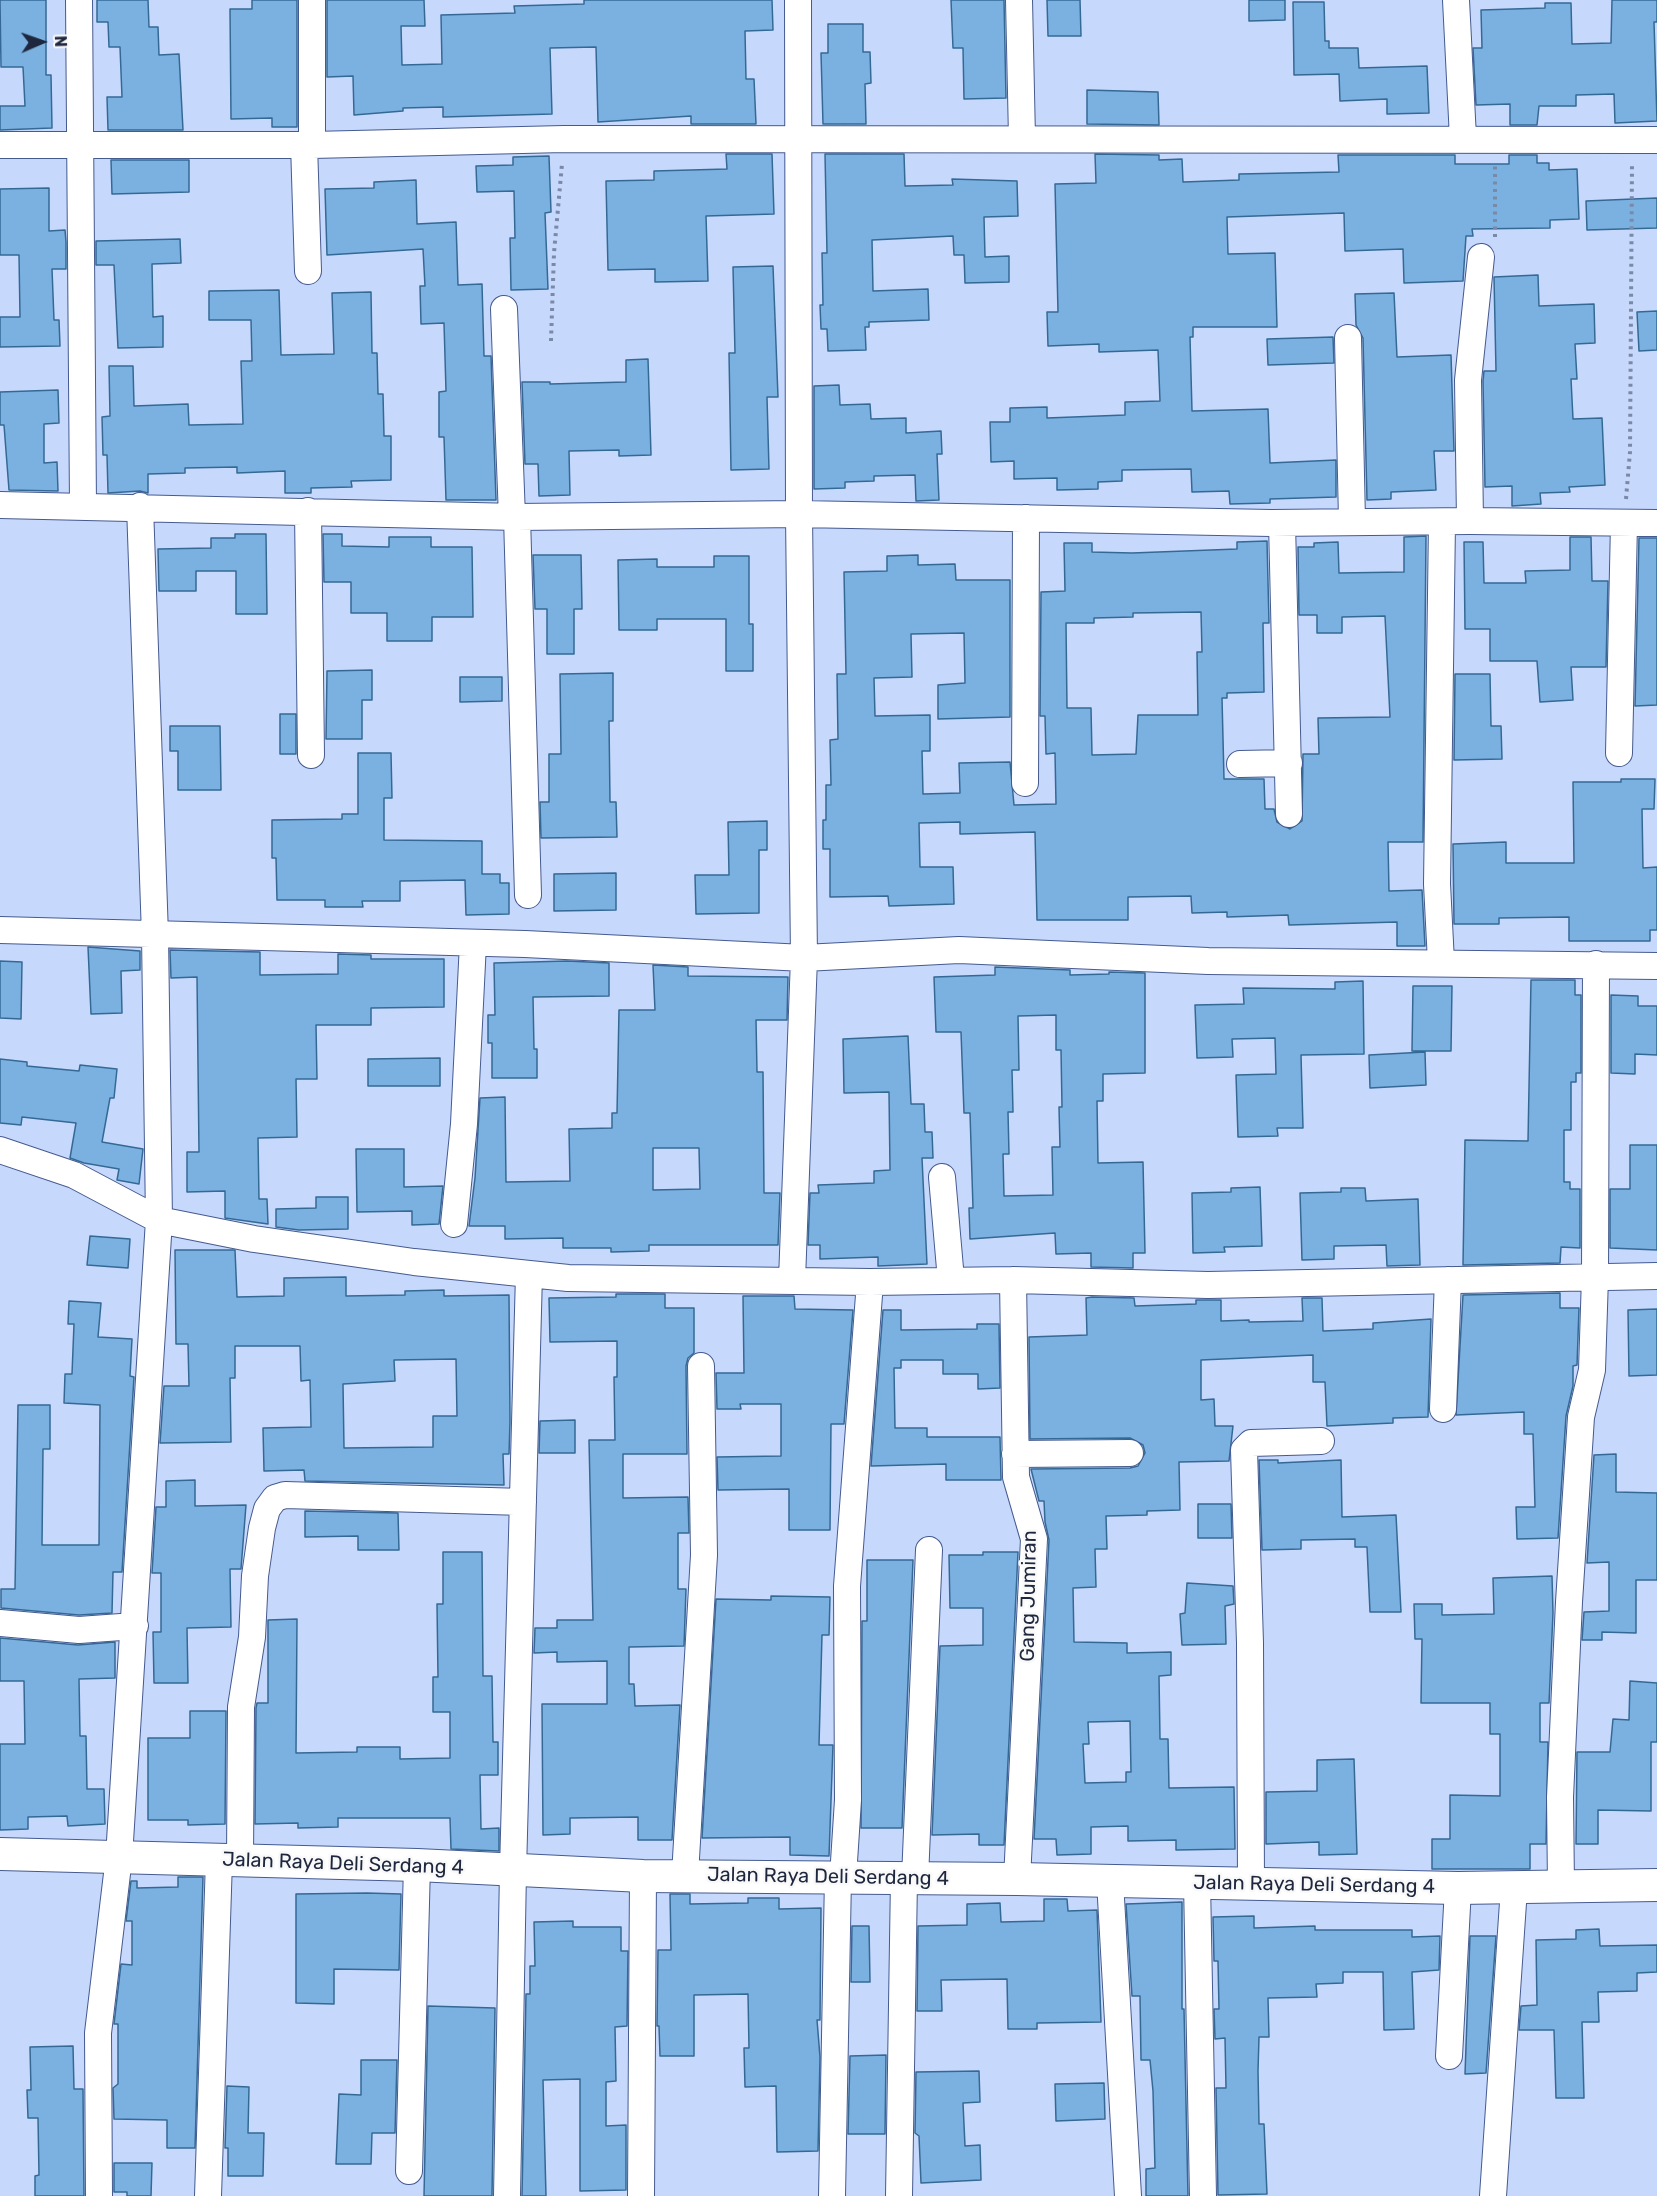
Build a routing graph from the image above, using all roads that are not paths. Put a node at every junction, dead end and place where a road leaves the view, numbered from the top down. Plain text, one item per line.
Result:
1 (79, 0) edge
2 (312, 0) edge
3 (798, 0) edge
4 (1019, 0) edge
5 (1456, 0) edge
6 (1022, 138) junction
7 (1463, 138) junction
8 (800, 139) junction
9 (1657, 140) edge
10 (308, 144) junction
11 (0, 145) edge
12 (80, 147) junction
13 (1481, 258) road end
14 (308, 271) dead end
15 (504, 309) dead end
16 (1348, 338) dead end
17 (0, 505) edge
18 (83, 505) junction
19 (140, 506) junction
20 (308, 511) junction
21 (799, 514) junction
22 (514, 517) junction
23 (1026, 518) junction
24 (1352, 521) junction
25 (1470, 521) junction
26 (1442, 522) junction
27 (1282, 523) junction
28 (1624, 523) junction
29 (1657, 523) edge
30 (1619, 753) dead end
31 (311, 755) dead end
32 (1289, 763) junction
33 (1240, 764) dead end
34 (1025, 783) dead end
35 (1289, 814) dead end
36 (528, 895) dead end
37 (0, 930) edge
38 (155, 935) junction
39 (473, 943) junction
40 (804, 958) junction
41 (1441, 962) junction
42 (1596, 964) junction
43 (1657, 966) edge
44 (0, 1150) edge
45 (942, 1177) dead end
46 (159, 1220) junction
47 (454, 1224) dead end
48 (529, 1274) junction
49 (1657, 1276) edge
50 (1595, 1277) junction
51 (792, 1280) junction
52 (951, 1280) junction
53 (1013, 1280) junction
54 (1448, 1280) junction
55 (870, 1282) junction
56 (701, 1366) dead end
57 (1443, 1409) dead end
58 (1321, 1441) dead end
59 (1130, 1453) dead end
60 (1015, 1454) junction
61 (523, 1502) junction
62 (929, 1550) dead end
63 (0, 1623) edge
64 (135, 1626) junction
65 (0, 1854) edge
66 (119, 1857) junction
67 (229, 1860) junction
68 (417, 1866) junction
69 (513, 1871) junction
70 (685, 1875) junction
71 (643, 1876) junction
72 (840, 1877) junction
73 (910, 1878) junction
74 (1017, 1879) junction
75 (1110, 1881) junction
76 (1197, 1882) junction
77 (1251, 1884) junction
78 (1657, 1886) edge
79 (1561, 1887) junction
80 (1458, 1888) junction
81 (1514, 1888) junction
82 (1449, 2056) dead end
83 (409, 2171) dead end
84 (99, 2196) edge
85 (208, 2196) edge
86 (507, 2196) edge
87 (641, 2196) edge
88 (832, 2196) edge
89 (899, 2196) edge
90 (1128, 2196) edge
91 (1203, 2196) edge
92 (1493, 2196) edge

1 - 12 street
2 - 10 street
3 - 8 street
4 - 6 street
5 - 7 street
6 - 7 street
6 - 8 street
7 - 9 street
8 - 10 street
8 - 21 street
10 - 12 street
10 - 14 street
11 - 12 street
12 - 18 street
13 - 25 street
15 - 22 street
16 - 24 street
17 - 18 street
18 - 19 street
19 - 20 street
19 - 38 street
20 - 22 street
20 - 31 street
21 - 22 street
21 - 23 street
21 - 40 street
22 - 36 street
23 - 27 street
23 - 34 street
24 - 26 street
24 - 27 street
25 - 26 street
25 - 28 street
26 - 41 street
27 - 32 street
28 - 29 street
28 - 30 street
32 - 33 street
32 - 35 street
37 - 38 street
38 - 39 street
38 - 46 street
39 - 40 street
39 - 47 street
40 - 41 street
40 - 51 street
41 - 42 street
42 - 43 street
42 - 50 street
44 - 46 street
45 - 52 street
46 - 48 street
46 - 64 street
48 - 51 street
48 - 61 street
49 - 50 street
50 - 54 street
50 - 79 street
51 - 55 street
52 - 53 street
52 - 55 street
53 - 54 street
53 - 60 street, Gang Jumiran
54 - 57 street
55 - 72 street
56 - 70 street
58 - 77 street
59 - 60 street
60 - 74 street, Gang Jumiran
61 - 67 street
61 - 69 street
62 - 73 street
63 - 64 street
64 - 66 street
65 - 66 street, Jalan Raya Deli Serdang 4
66 - 67 street, Jalan Raya Deli Serdang 4
66 - 84 street
67 - 68 street, Jalan Raya Deli Serdang 4
67 - 85 street
68 - 69 street, Jalan Raya Deli Serdang 4
68 - 83 street
69 - 71 street, Jalan Raya Deli Serdang 4
69 - 86 street
70 - 71 street, Jalan Raya Deli Serdang 4
70 - 72 street, Jalan Raya Deli Serdang 4
71 - 87 street
72 - 73 street, Jalan Raya Deli Serdang 4
72 - 88 street
73 - 74 street, Jalan Raya Deli Serdang 4
73 - 89 street
74 - 75 street, Jalan Raya Deli Serdang 4
75 - 76 street, Jalan Raya Deli Serdang 4
75 - 90 street
76 - 77 street, Jalan Raya Deli Serdang 4
76 - 91 street
77 - 80 street, Jalan Raya Deli Serdang 4
78 - 79 street, Jalan Raya Deli Serdang 4
79 - 81 street, Jalan Raya Deli Serdang 4
80 - 81 street, Jalan Raya Deli Serdang 4
80 - 82 street
81 - 92 street

